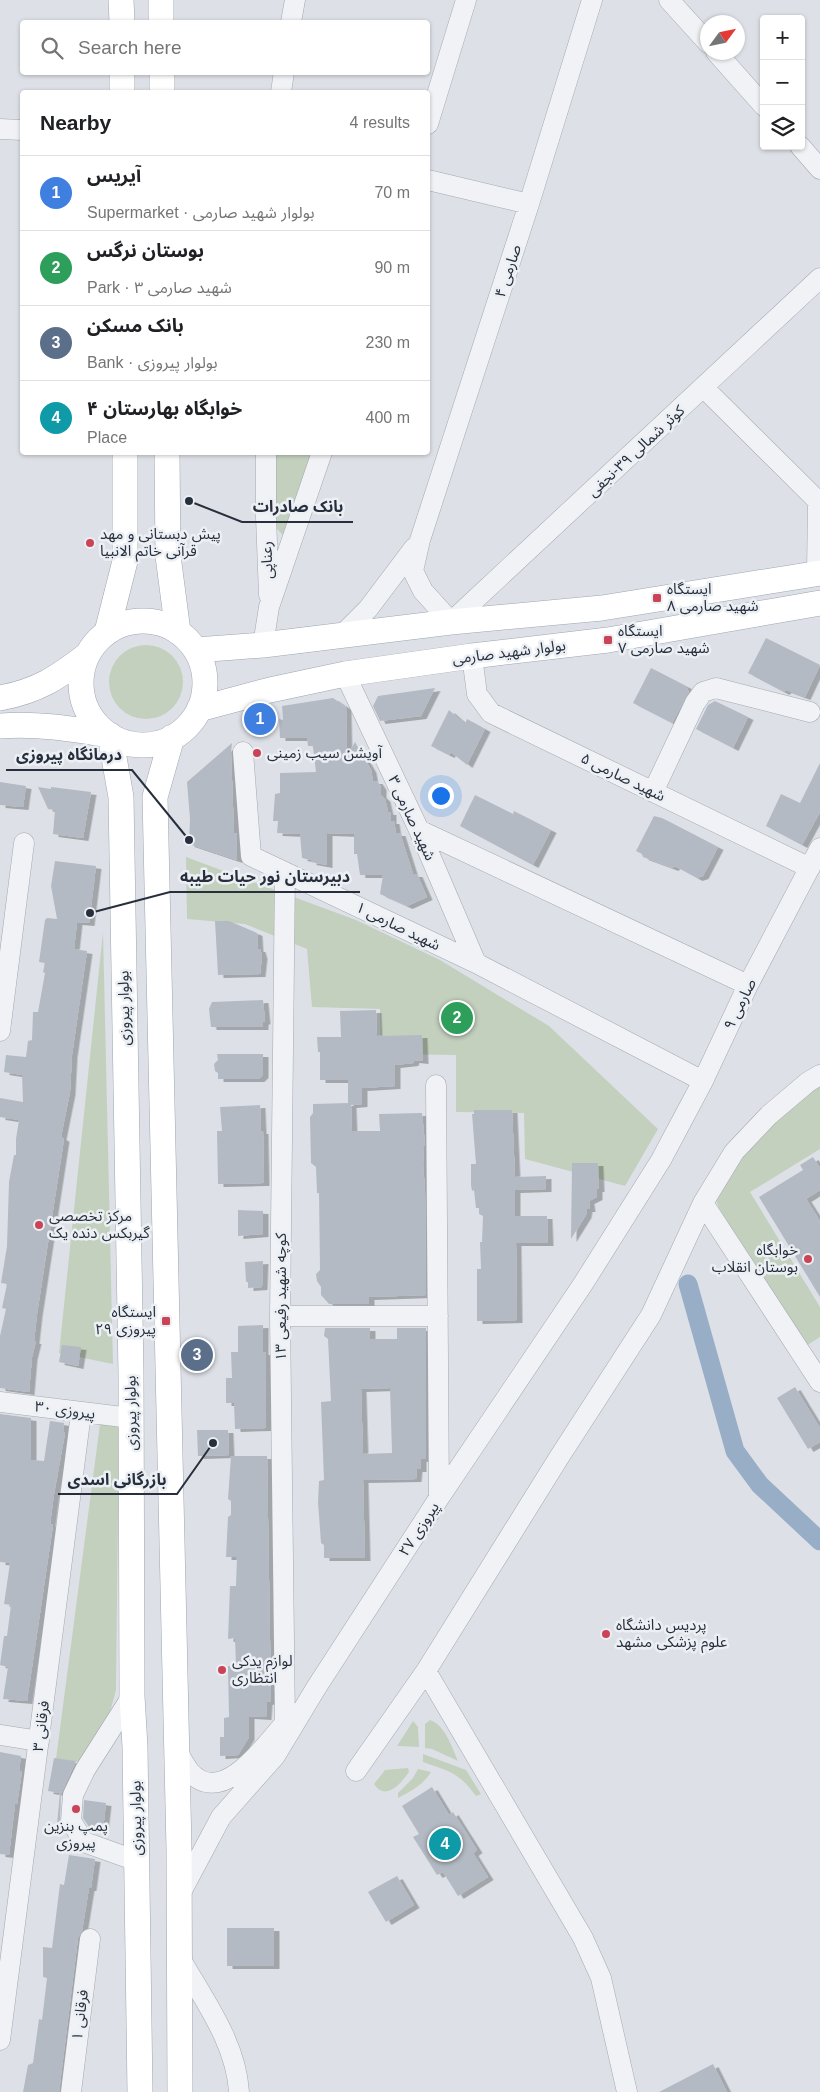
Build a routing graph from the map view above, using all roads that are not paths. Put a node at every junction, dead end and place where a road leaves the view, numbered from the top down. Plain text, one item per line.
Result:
1 (121, 0) edge
2 (161, 0) edge
3 (295, 0) edge
4 (466, 0) edge
5 (592, 0) edge
6 (670, 0) edge
7 (122, 20) edge
8 (161, 20) edge
9 (291, 20) edge
10 (700, 34) edge
11 (723, 60) edge
12 (122, 75) edge
13 (162, 75) edge
14 (284, 75) edge
15 (122, 90) edge
16 (162, 90) edge
17 (281, 90) edge
18 (763, 105) edge
19 (430, 117) edge
20 (0, 129) edge
21 (20, 130) edge
22 (803, 150) edge
23 (820, 169) edge
24 (430, 180) edge
25 (529, 204) junction
26 (820, 278) edge
27 (704, 388) junction
28 (125, 455) edge
29 (167, 455) edge
30 (266, 455) edge
31 (321, 455) edge
32 (819, 503) edge
33 (420, 540) junction
34 (818, 573) edge
35 (820, 602) edge
36 (269, 607) junction
37 (451, 622) junction
38 (107, 632) junction
39 (178, 632) junction
40 (342, 635) junction
41 (263, 645) junction
42 (196, 650) junction
43 (87, 656) junction
44 (472, 656) junction
45 (345, 674) junction
46 (0, 698) edge
47 (199, 709) junction
48 (810, 712) dead end
49 (0, 726) edge
50 (110, 735) junction
51 (172, 737) junction
52 (243, 752) dead end
53 (653, 792) junction
54 (419, 830) junction
55 (24, 843) dead end
56 (820, 848) edge
57 (810, 868) junction
58 (285, 872) junction
59 (476, 964) junction
60 (748, 985) junction
61 (0, 1031) edge
62 (820, 1075) edge
63 (703, 1081) junction
64 (436, 1085) dead end
65 (661, 1160) joint
66 (703, 1203) junction
67 (280, 1316) junction
68 (438, 1316) junction
69 (820, 1382) edge
70 (0, 1402) edge
71 (82, 1413) junction
72 (131, 1418) junction
73 (439, 1498) junction
74 (426, 1671) junction
75 (316, 1688) junction
76 (132, 1696) junction
77 (285, 1723) junction
78 (0, 1735) edge
79 (39, 1740) junction
80 (176, 1749) junction
81 (356, 1771) dead end
82 (137, 1861) junction
83 (178, 1898) junction
84 (90, 1939) dead end
85 (178, 1954) junction
86 (0, 2040) edge
87 (71, 2092) edge
88 (140, 2092) edge
89 (180, 2092) edge
90 (239, 2092) edge
91 (627, 2092) edge

1 - 7 main road
2 - 8 main road
3 - 9 street
4 - 19 street
5 - 25 street, صارمی ۴
6 - 10 street
11 - 18 street
12 - 15 main road
13 - 16 main road
14 - 17 street
20 - 21 street
22 - 23 street
24 - 25 street
25 - 33 street, صارمی ۴
26 - 27 street, کوثر شمالی ۳۹-نجفی
27 - 32 street
27 - 37 street, کوثر شمالی ۳۹-نجفی
28 - 38 main road
29 - 39 main road
30 - 36 street, رعناپی
31 - 36 street
32 - 34 street
33 - 37 street
33 - 40 street
34 - 37 main road
35 - 44 main road, بولوار شهید صارمی
36 - 41 street
37 - 40 main road
38 - 39 main road
38 - 43 main road
39 - 42 main road
40 - 41 main road
41 - 42 main road
42 - 47 main road
43 - 46 main road
43 - 50 main road
44 - 45 main road, بولوار شهید صارمی
44 - 53 street, شهید صارمی ۵
45 - 47 main road, بولوار شهید صارمی
45 - 54 street, شهید صارمی ۳
47 - 51 main road
48 - 53 street
49 - 50 main road
50 - 51 main road
50 - 72 main road, بولوار پیروزی
51 - 80 main road
52 - 58 street, شهید صارمی ۱
53 - 57 street, شهید صارمی ۵
54 - 59 street, شهید صارمی ۳
54 - 60 street
55 - 61 street
56 - 57 street, صارمی ۹
57 - 60 street, صارمی ۹
58 - 59 street, شهید صارمی ۱
58 - 67 street, کوچه شهید رفیعی ۱۳
59 - 63 street, شهید صارمی ۱
60 - 63 street, صارمی ۹
62 - 66 street
63 - 65 street, صارمی ۹
64 - 68 street
65 - 73 street, پیروزی ۲۷
66 - 69 street
66 - 74 street
67 - 68 street
67 - 77 street, کوچه شهید رفیعی ۱۳
68 - 73 street
70 - 71 street, پیروزی ۳۰
71 - 72 street, پیروزی ۳۰
71 - 79 street, فرقانی ۳
72 - 76 main road, بولوار پیروزی
73 - 75 street, پیروزی ۲۷
74 - 81 street
74 - 91 street
75 - 77 street
75 - 83 street, پیروزی ۲۷
76 - 82 main road, بولوار پیروزی
76 - 82 street
77 - 80 street
78 - 79 street
79 - 86 street, فرقانی ۳
80 - 83 main road
82 - 88 main road, بولوار پیروزی
83 - 85 main road
84 - 87 street, فرقانی ۱
85 - 89 main road
85 - 90 street

